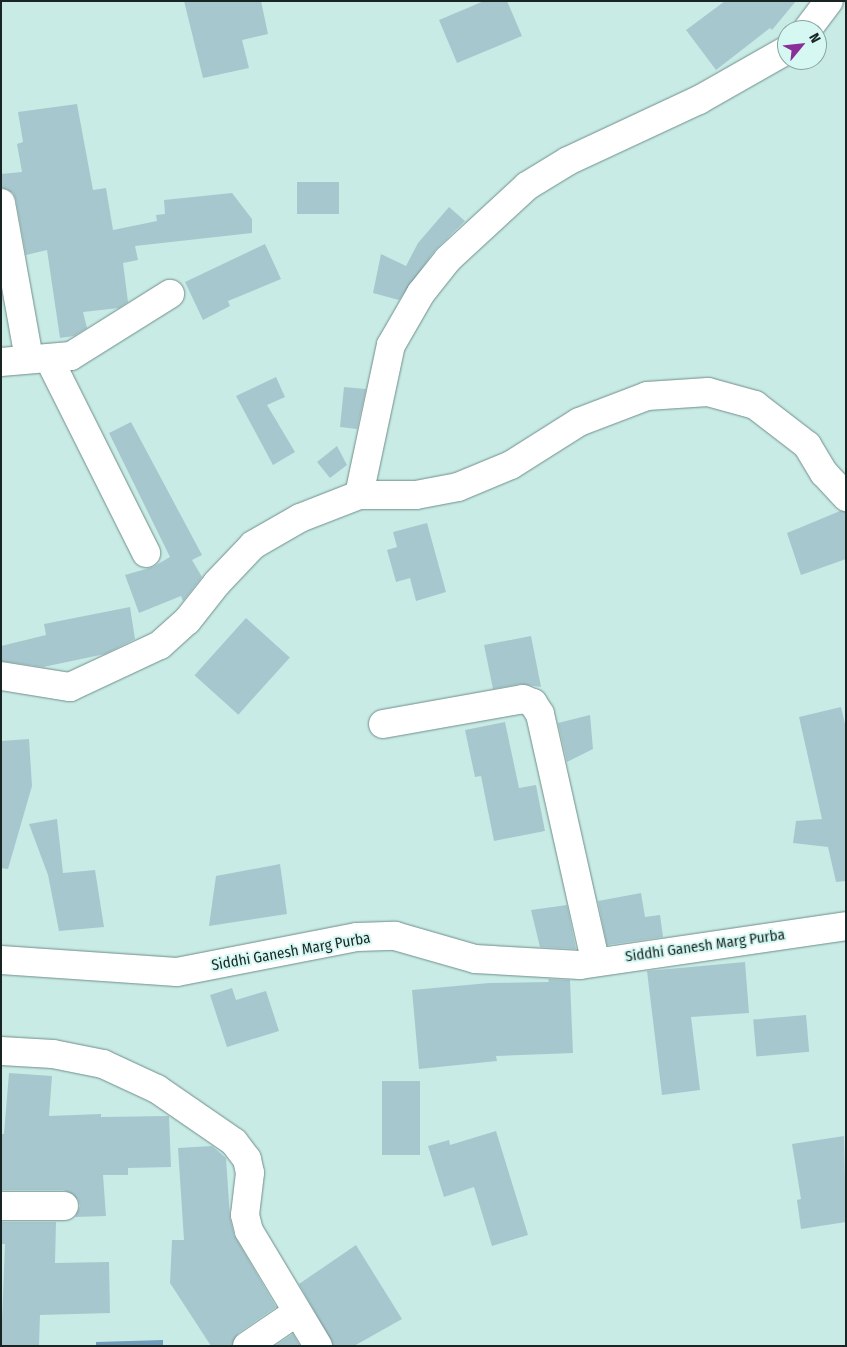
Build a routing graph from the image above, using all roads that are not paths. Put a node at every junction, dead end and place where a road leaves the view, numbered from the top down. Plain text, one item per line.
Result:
1 (829, 1) edge
2 (815, 20) edge
3 (777, 56) edge
4 (1, 204) edge
5 (170, 294) dead end
6 (39, 358) junction
7 (1, 362) edge
8 (359, 495) junction
9 (846, 497) edge
10 (146, 553) dead end
11 (1, 676) edge
12 (383, 724) dead end
13 (846, 926) edge
14 (1, 960) edge
15 (595, 961) junction
16 (1, 1050) edge
17 (1, 1206) edge
18 (64, 1206) dead end
19 (297, 1312) junction
20 (247, 1346) edge
21 (318, 1346) edge

1 - 2 street
3 - 8 street
4 - 6 street
5 - 6 street
6 - 7 street
6 - 10 street
8 - 9 street
8 - 11 street
12 - 15 street
13 - 15 street, Siddhi Ganesh Marg Purba
14 - 15 street, Siddhi Ganesh Marg Purba
16 - 19 street
17 - 18 street
19 - 20 street
19 - 21 street

